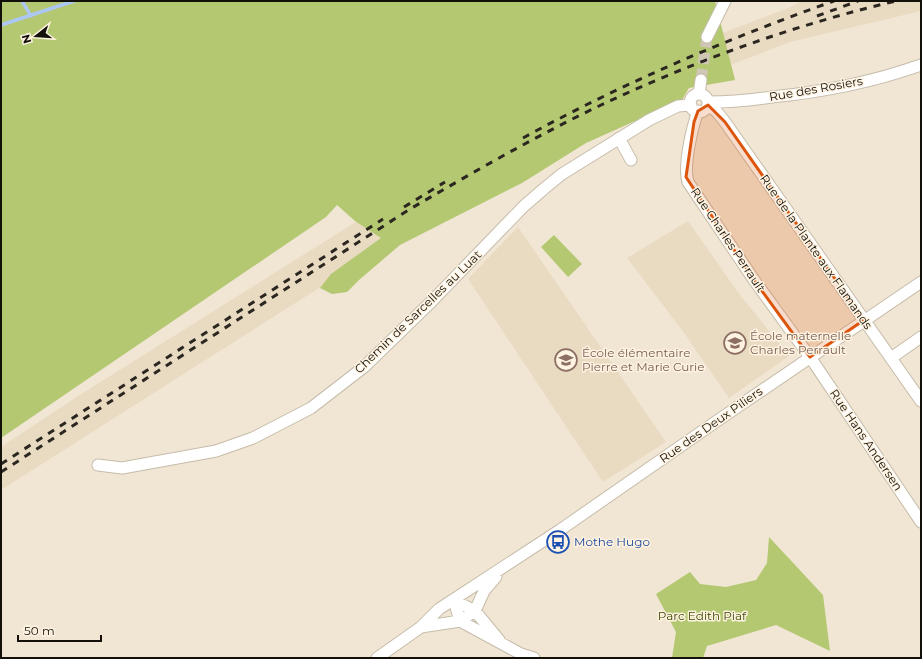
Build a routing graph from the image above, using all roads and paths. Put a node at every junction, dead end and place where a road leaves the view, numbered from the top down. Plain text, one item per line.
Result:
1 (725, 1) edge
2 (707, 37) tunnel mouth
3 (921, 65) edge
4 (701, 80) tunnel mouth
5 (699, 94) junction
6 (708, 104) junction
7 (694, 108) junction
8 (619, 138) junction
9 (631, 160) dead end
10 (921, 282) edge
11 (864, 320) junction
12 (921, 338) edge
13 (810, 357) junction
14 (891, 358) junction
15 (921, 401) edge
16 (98, 465) dead end
17 (921, 522) edge
18 (501, 570) junction
19 (454, 600) junction
20 (475, 611) junction
21 (460, 621) junction
22 (421, 627) junction
23 (502, 643) junction
24 (377, 658) edge
25 (534, 658) edge

1 - 2 street
3 - 6 street, Rue des Rosiers
4 - 5 street
5 - 6 street
5 - 7 street
6 - 7 street
6 - 11 street, Rue de la Plante aux Flamands
7 - 8 street
7 - 13 street, Rue Charles Perrault
8 - 9 street
8 - 16 street, Chemin de Sarcelles au Luat
10 - 11 street, Rue des Deux Piliers
11 - 13 street, Rue des Deux Piliers
11 - 14 street, Rue de la Plante aux Flamands
12 - 14 street
13 - 17 street, Rue Hans Andersen
13 - 18 street, Rue des Deux Piliers
14 - 15 street, Rue de la Plante aux Flamands
18 - 19 street, Rue des Deux Piliers
18 - 20 street, Rue des Deux Piliers
19 - 20 street
19 - 21 street
19 - 22 street, Rue des Deux Piliers
20 - 21 street, Rue des Deux Piliers
20 - 23 street
21 - 22 street, Rue des Deux Piliers
21 - 23 street
22 - 24 street, Rue des Deux Piliers
23 - 25 street

